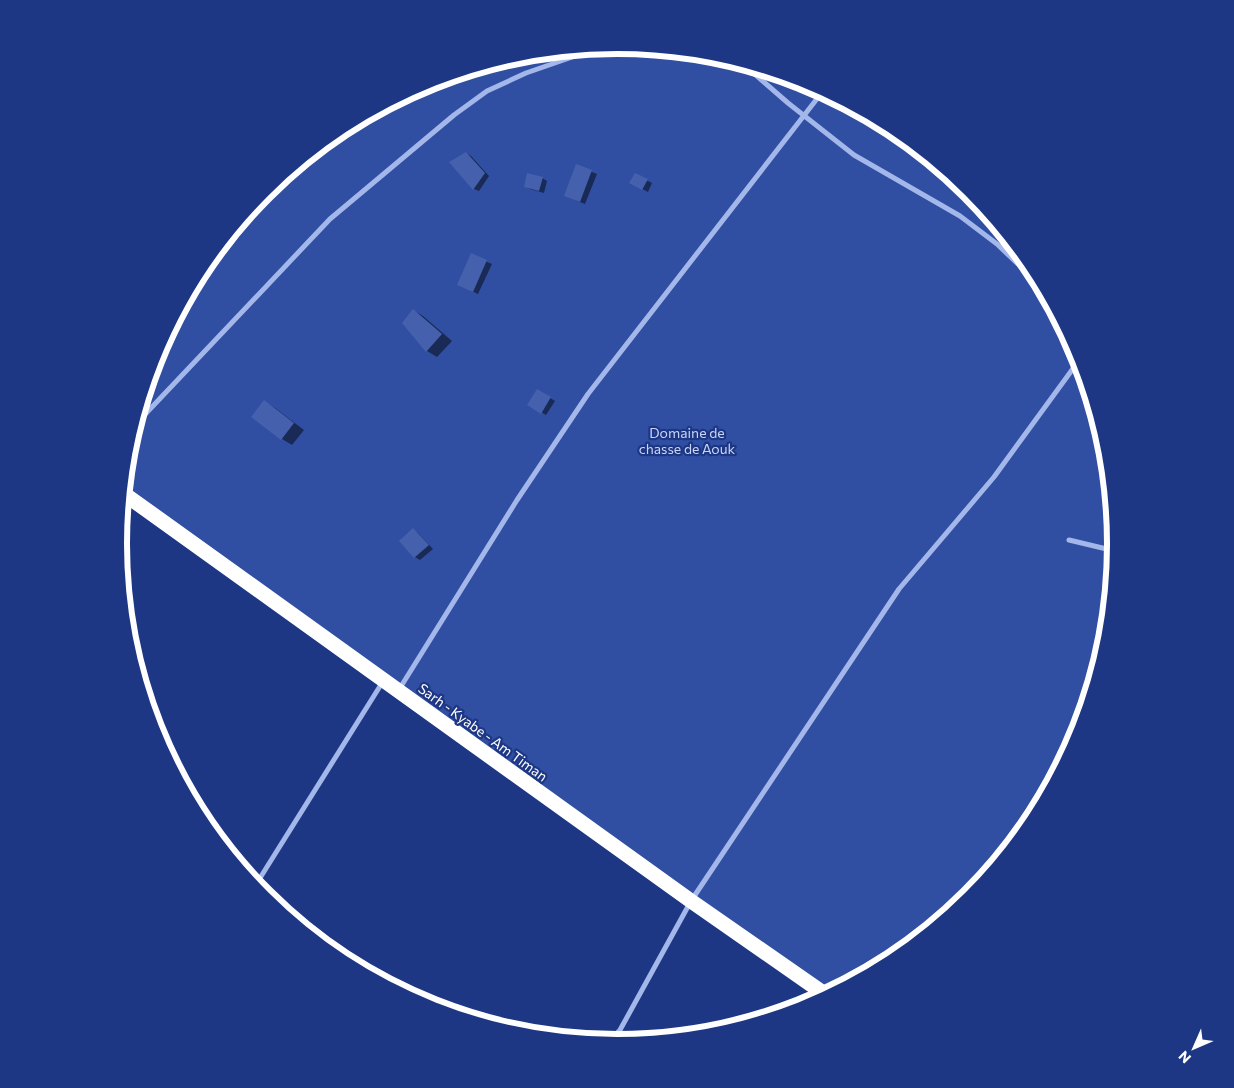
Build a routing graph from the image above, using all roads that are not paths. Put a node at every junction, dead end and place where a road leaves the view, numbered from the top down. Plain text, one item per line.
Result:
1 (577, 56) edge
2 (754, 73) edge
3 (819, 97) edge
4 (805, 116) junction
5 (1022, 268) edge
6 (1074, 367) edge
7 (143, 416) edge
8 (129, 498) edge
9 (1069, 540) dead end
10 (1107, 549) edge
11 (384, 680) junction
12 (398, 691) junction
13 (259, 879) edge
14 (691, 901) junction
15 (820, 990) edge
16 (616, 1034) edge

1 - 7 street
2 - 4 street
3 - 4 street
4 - 5 street
4 - 12 street
6 - 14 street
8 - 11 highway, Sarh - Kyabe - Am Timan
9 - 10 street
11 - 12 highway, Sarh - Kyabe - Am Timan
11 - 13 street
12 - 14 highway, Sarh - Kyabe - Am Timan
14 - 15 highway, Sarh - Kyabe - Am Timan
14 - 16 street

